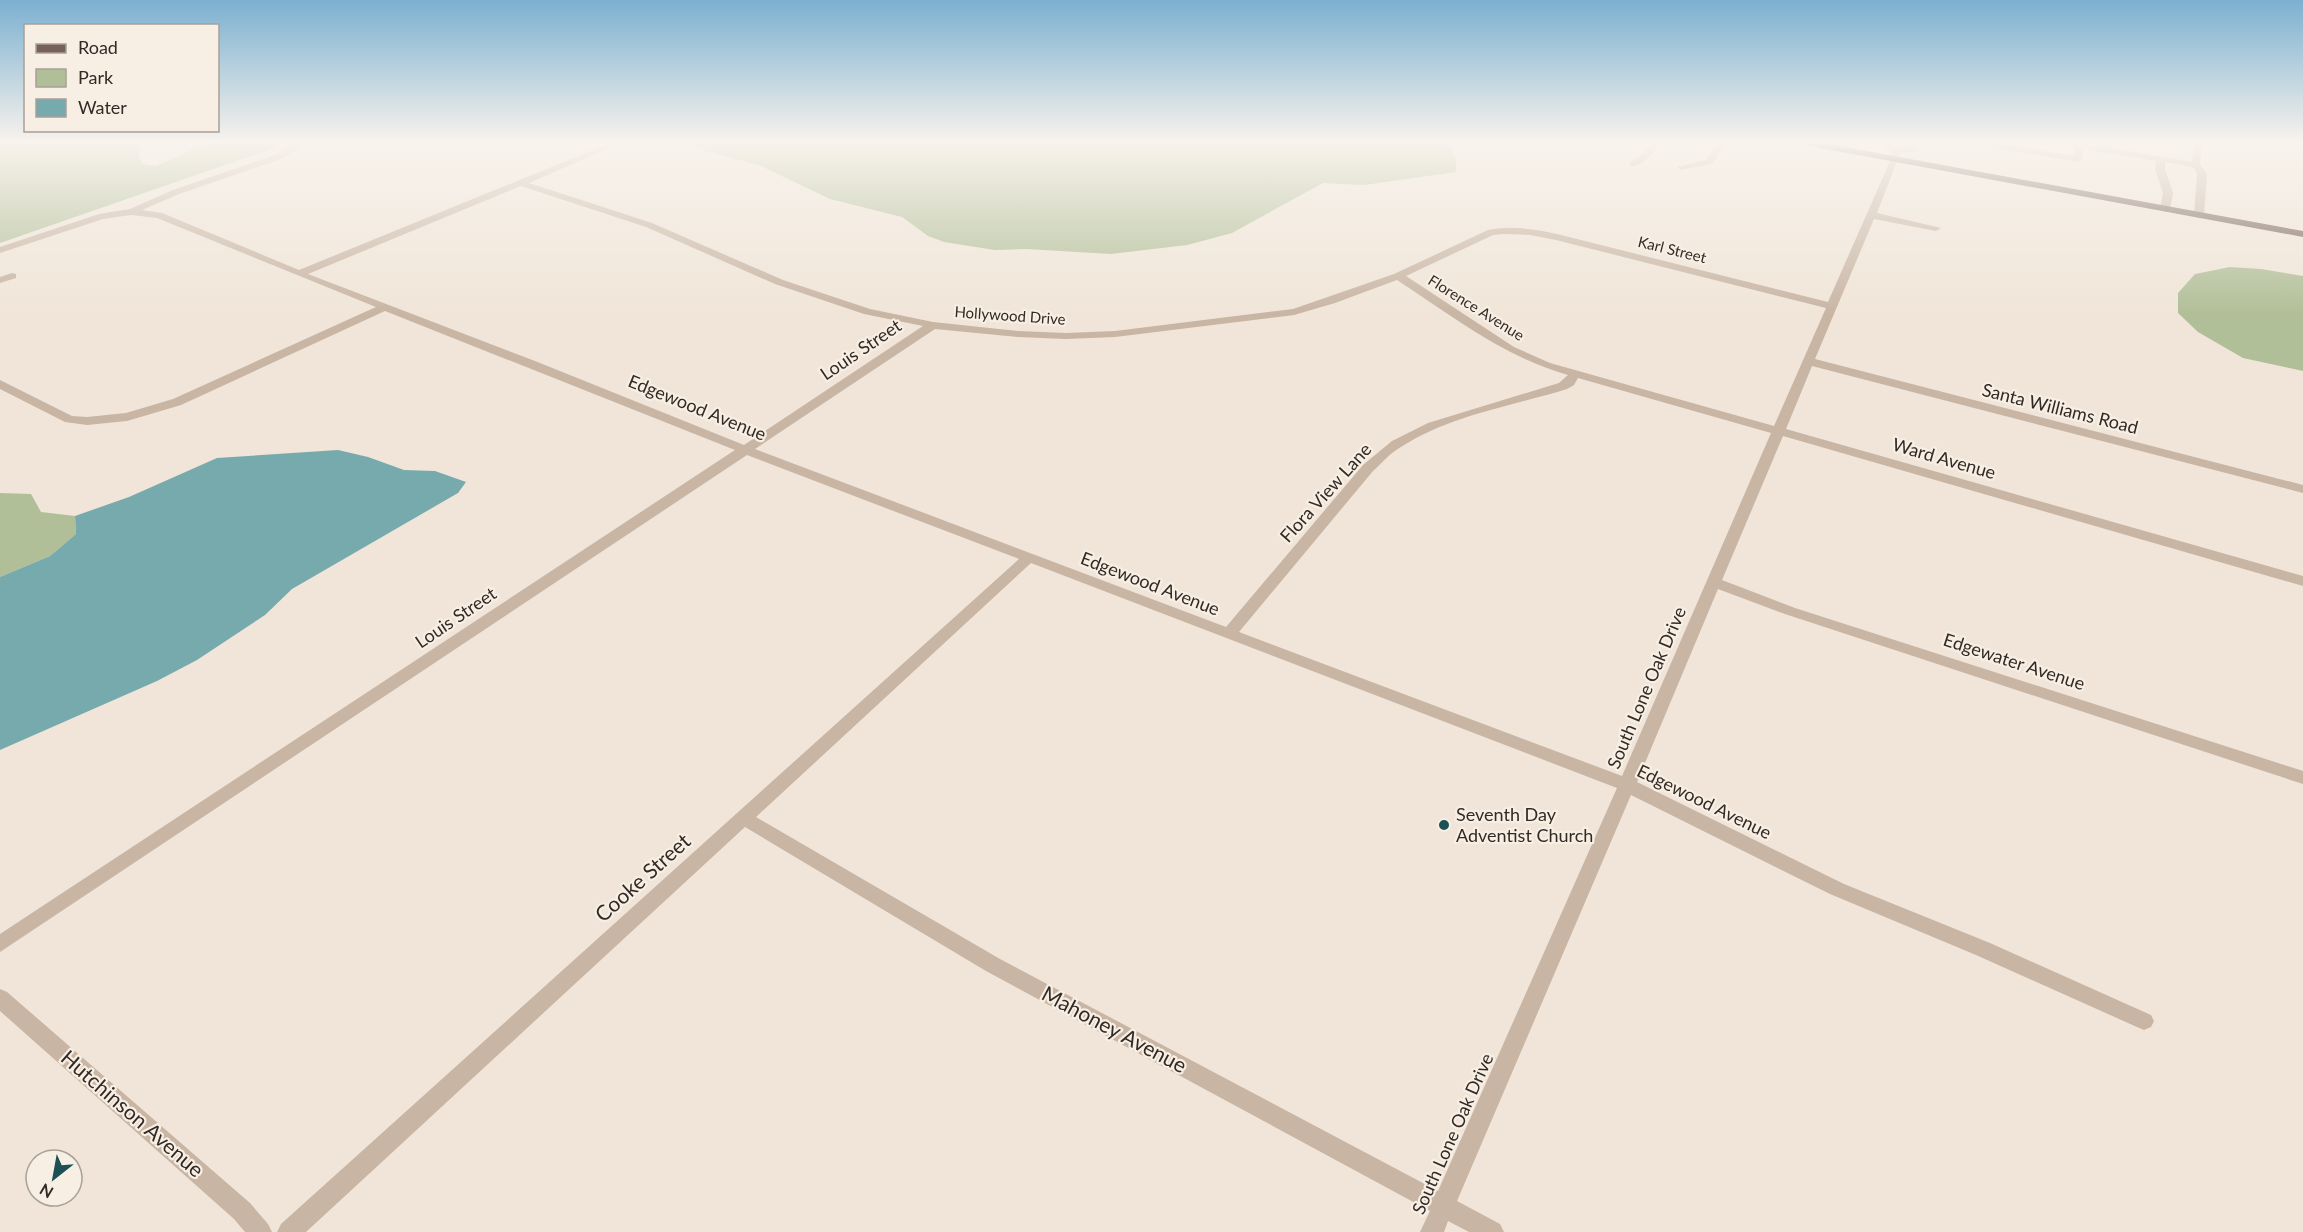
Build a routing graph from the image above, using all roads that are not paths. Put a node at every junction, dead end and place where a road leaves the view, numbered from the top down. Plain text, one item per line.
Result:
1 (157, 200) edge
2 (479, 200) edge
3 (574, 200) edge
4 (1877, 200) edge
5 (2123, 200) edge
6 (2167, 200) edge
7 (2200, 200) edge
8 (2165, 209) junction
9 (131, 212) junction
10 (1871, 215) junction
11 (2199, 215) junction
12 (1936, 228) dead end
13 (1503, 230) joint
14 (2303, 234) edge
15 (0, 250) edge
16 (300, 274) junction
17 (12, 276) dead end
18 (1398, 276) junction
19 (0, 280) edge
20 (1832, 306) junction
21 (385, 307) junction
22 (933, 325) junction
23 (1808, 361) junction
24 (1575, 374) junction
25 (0, 384) edge
26 (1778, 431) junction
27 (746, 450) junction
28 (2303, 489) edge
29 (1028, 558) junction
30 (2303, 581) edge
31 (1714, 582) junction
32 (1228, 634) junction
33 (2303, 778) edge
34 (1627, 785) junction
35 (742, 818) junction
36 (0, 944) edge
37 (0, 998) edge
38 (2144, 1021) dead end
39 (1443, 1206) junction
40 (260, 1232) edge
41 (290, 1232) edge
42 (1432, 1232) edge
43 (1492, 1232) edge

1 - 9 street
2 - 16 street
3 - 22 street, Hollywood Drive
4 - 10 street, South Lone Oak Drive
5 - 8 main road
6 - 8 street
7 - 11 street
8 - 11 main road
9 - 15 street
9 - 16 street, Edgewood Avenue
10 - 12 street
10 - 20 street, South Lone Oak Drive
11 - 14 main road
13 - 18 street, Hollywood Drive
13 - 20 street, Karl Street
16 - 21 street, Edgewood Avenue
17 - 19 street
18 - 22 street, Hollywood Drive
18 - 24 street, Florence Avenue
20 - 23 street, South Lone Oak Drive
21 - 25 street
21 - 27 street, Edgewood Avenue
22 - 27 street, Louis Street
23 - 26 street, South Lone Oak Drive
23 - 28 street, Santa Williams Road
24 - 26 street, Ward Avenue
24 - 32 street, Flora View Lane
26 - 30 street, Ward Avenue
26 - 31 street, South Lone Oak Drive
27 - 29 street, Edgewood Avenue
27 - 36 street, Louis Street
29 - 32 street, Edgewood Avenue
29 - 35 street, Cooke Street
31 - 33 street, Edgewater Avenue
31 - 34 street, South Lone Oak Drive
32 - 34 street, Edgewood Avenue
34 - 38 street, Edgewood Avenue
34 - 39 street, South Lone Oak Drive
35 - 39 street, Mahoney Avenue
35 - 41 street, Cooke Street
37 - 40 street, Hutchinson Avenue
39 - 42 street, South Lone Oak Drive
39 - 43 street, Mahoney Avenue

